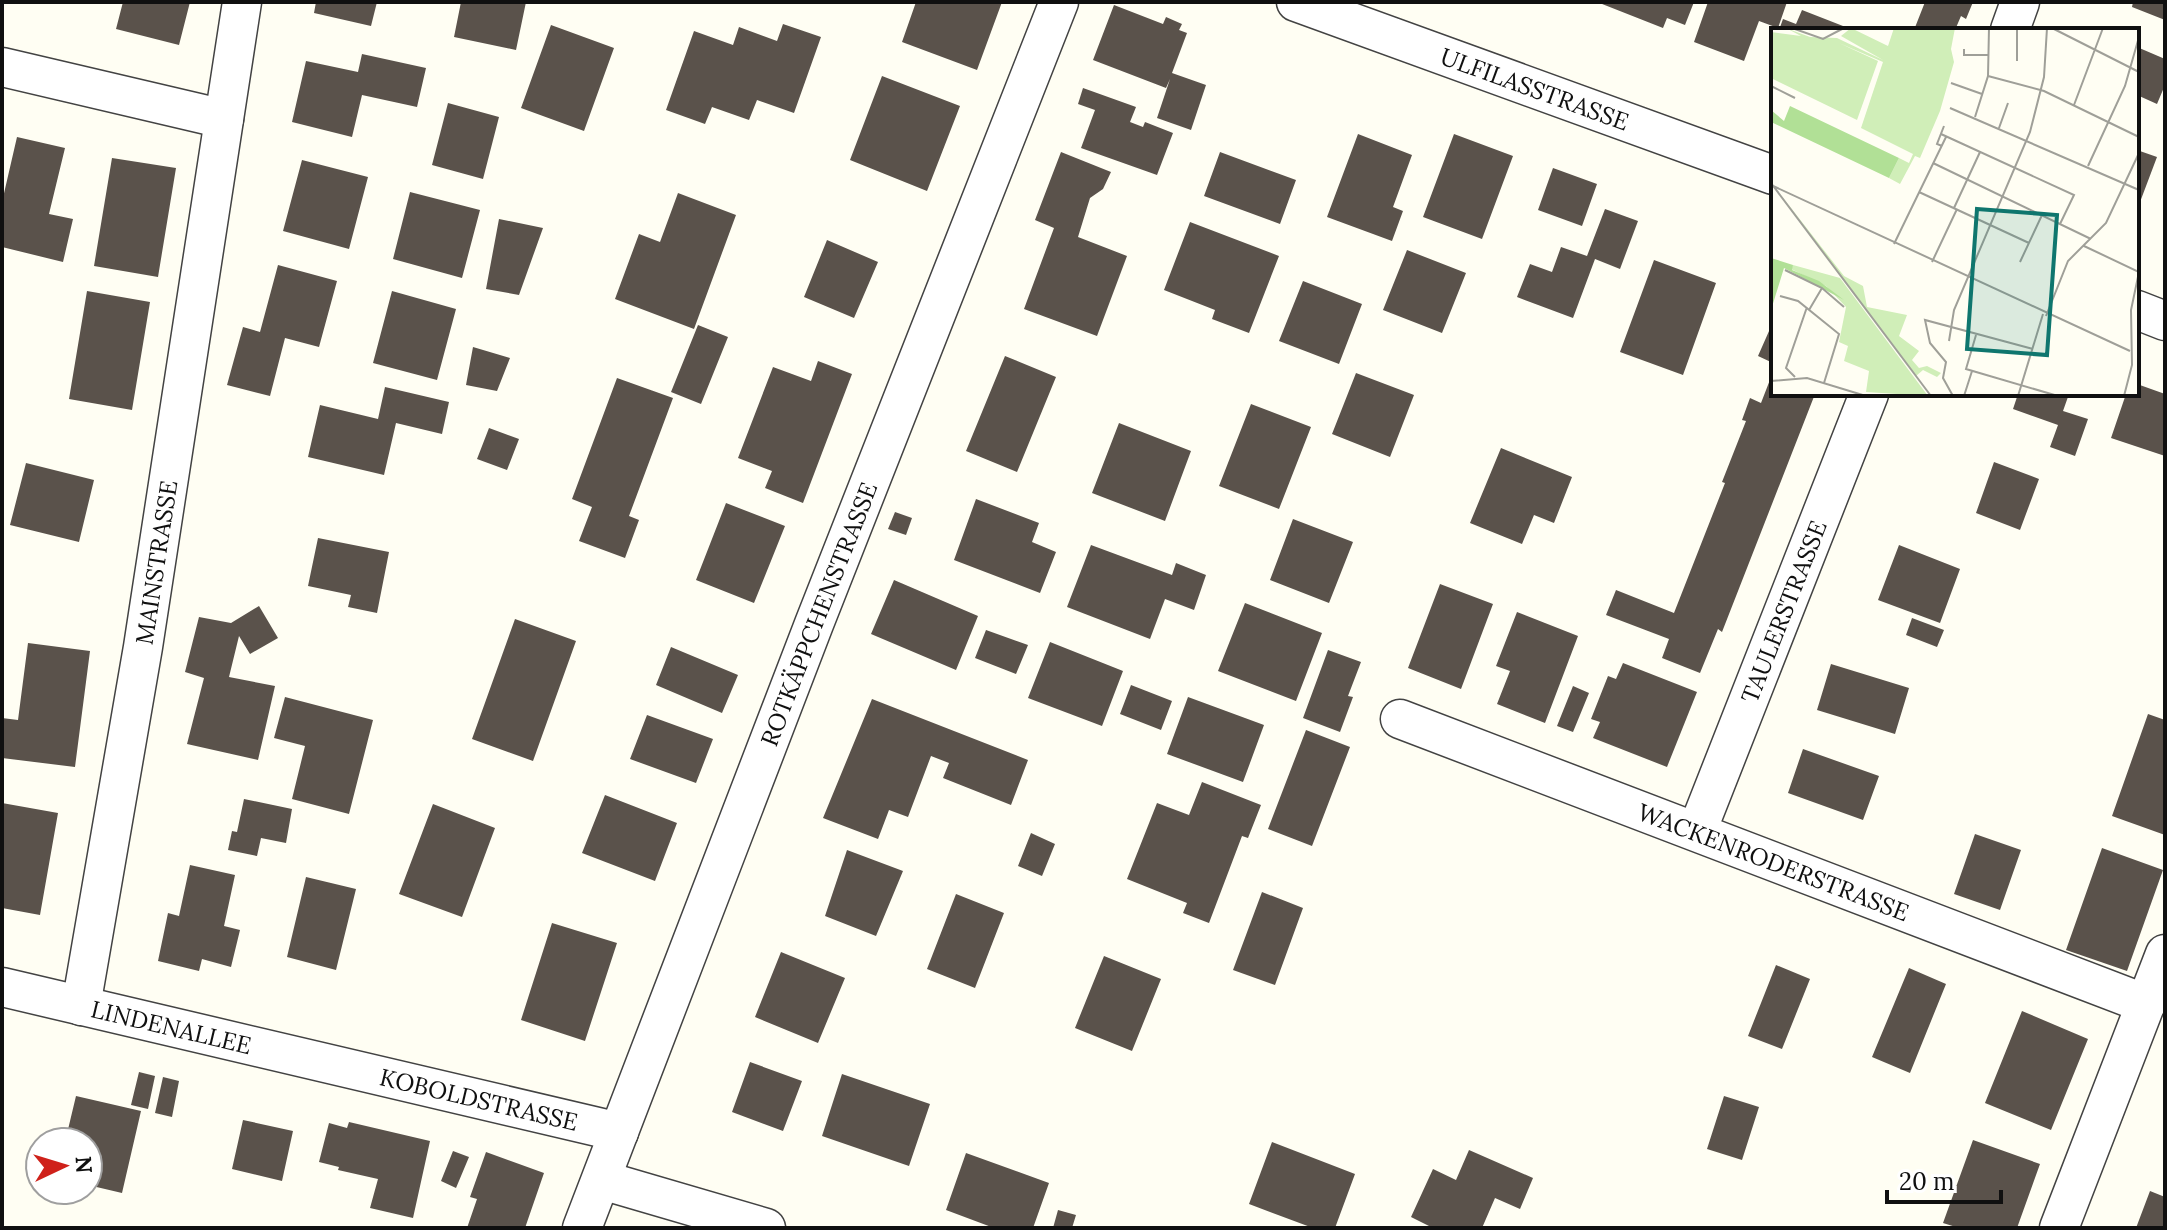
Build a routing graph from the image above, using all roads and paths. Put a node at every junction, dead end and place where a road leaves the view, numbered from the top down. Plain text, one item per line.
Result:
1 (242, 2) edge
2 (1059, 2) edge
3 (1296, 2) edge
4 (2020, 2) edge
5 (2011, 28) edge
6 (2, 67) edge
7 (224, 119) junction
8 (1771, 174) edge
9 (2139, 311) edge
10 (2165, 321) edge
11 (1868, 396) edge
12 (1400, 719) dead end
13 (1697, 831) junction
14 (2165, 954) edge
15 (2, 987) edge
16 (2146, 1004) junction
17 (81, 1006) junction
18 (339, 1066) joint
19 (619, 1132) junction
20 (602, 1180) junction
21 (582, 1228) edge
22 (766, 1228) edge
23 (2059, 1228) edge

1 - 7 street, MAINSTRASSE
2 - 19 street, ROTKÄPPCHENSTRASSE
3 - 8 street, ULFILASSTRASSE
4 - 5 street
6 - 7 street
7 - 17 street, MAINSTRASSE
9 - 10 street
11 - 13 street, TAULERSTRASSE
12 - 13 street, WACKENRODERSTRASSE
13 - 16 street, WACKENRODERSTRASSE
14 - 16 street
15 - 17 street, LINDENALLEE
16 - 23 street
17 - 18 street, LINDENALLEE
18 - 19 street, KOBOLDSTRASSE
19 - 20 street, ROTKÄPPCHENSTRASSE
20 - 21 street, ROTKÄPPCHENSTRASSE
20 - 22 street

